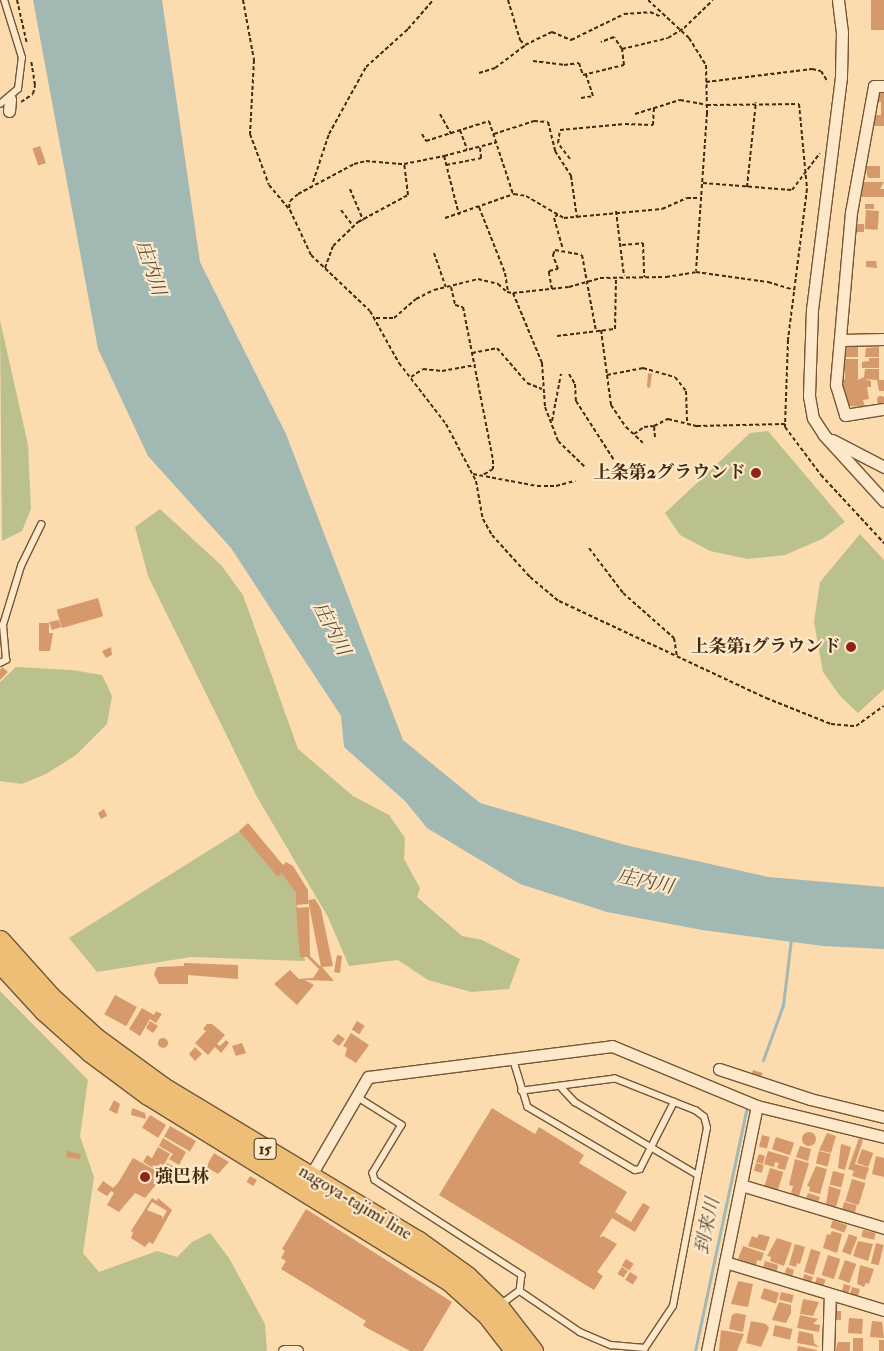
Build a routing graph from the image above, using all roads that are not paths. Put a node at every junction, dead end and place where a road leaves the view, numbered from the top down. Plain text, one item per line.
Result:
1 (4, 0) edge
2 (838, 0) edge
3 (884, 86) edge
4 (6, 105) edge
5 (884, 339) edge
6 (842, 340) junction
7 (884, 409) edge
8 (824, 435) junction
9 (884, 467) edge
10 (884, 501) edge
11 (41, 525) dead end
12 (0, 664) edge
13 (0, 940) edge
14 (0, 964) edge
15 (513, 1058) junction
16 (719, 1069) dead end
17 (560, 1086) junction
18 (522, 1091) junction
19 (356, 1096) junction
20 (674, 1102) junction
21 (757, 1106) junction
22 (884, 1117) edge
23 (884, 1137) edge
24 (651, 1147) junction
25 (698, 1175) junction
26 (306, 1183) junction
27 (741, 1185) junction
28 (884, 1228) edge
29 (725, 1262) junction
30 (520, 1291) junction
31 (830, 1294) junction
32 (499, 1307) junction
33 (884, 1310) edge
34 (284, 1351) edge
35 (297, 1351) edge
36 (515, 1351) edge
37 (533, 1351) edge
38 (707, 1351) edge
39 (828, 1351) edge

1 - 4 lane
2 - 8 street
3 - 6 street
5 - 6 street
6 - 7 street
8 - 9 street
8 - 10 street
11 - 12 lane
13 - 26 main road, nagoya-tajimi line / 15
14 - 26 main road, nagoya-tajimi line / 15
15 - 18 lane
15 - 19 street
15 - 21 street
16 - 22 street
17 - 18 lane
17 - 20 lane
17 - 24 lane
18 - 24 lane
19 - 26 street
19 - 30 lane
20 - 24 lane
20 - 25 lane
21 - 23 street
21 - 27 street
24 - 25 lane
25 - 30 lane
26 - 32 main road, nagoya-tajimi line / 15
26 - 36 main road, nagoya-tajimi line / 15
27 - 28 street
27 - 29 street
29 - 31 street
29 - 38 street
30 - 32 lane
31 - 33 street
31 - 39 street
32 - 37 main road, nagoya-tajimi line / 15
34 - 35 street

